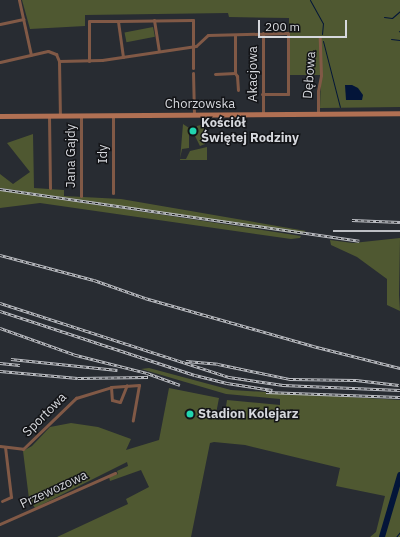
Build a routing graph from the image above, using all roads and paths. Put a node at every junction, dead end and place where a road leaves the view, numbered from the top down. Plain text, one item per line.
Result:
1 (19, 0) edge
2 (23, 19) junction
3 (154, 20) junction
4 (118, 21) junction
5 (0, 24) edge
6 (263, 33) junction
7 (235, 35) junction
8 (320, 38) dead end
9 (193, 47) junction
10 (159, 51) junction
11 (31, 55) junction
12 (123, 57) junction
13 (59, 61) junction
14 (89, 61) junction
15 (0, 62) edge
16 (193, 68) dead end
17 (234, 72) junction
18 (193, 73) dead end
19 (215, 74) dead end
20 (238, 90) dead end
21 (262, 94) junction
22 (318, 113) junction
23 (400, 113) edge
24 (194, 114) junction
25 (263, 114) junction
26 (114, 115) junction
27 (0, 116) edge
28 (50, 116) junction
29 (60, 116) junction
30 (81, 116) junction
31 (50, 188) dead end
32 (113, 193) dead end
33 (81, 196) dead end
34 (127, 385) junction
35 (111, 387) junction
36 (133, 420) dead end
37 (0, 446) edge
38 (5, 447) junction
39 (115, 473) dead end
40 (2, 501) dead end
41 (0, 524) edge

1 - 2 street
2 - 5 street
2 - 11 street
3 - 4 street
3 - 9 street
3 - 10 street
4 - 12 street
4 - 14 street
6 - 7 street
6 - 21 street, Akacjowa
6 - 21 street
7 - 9 street
7 - 17 street
8 - 22 street, Dębowa
9 - 10 street
9 - 16 street
10 - 12 street
11 - 13 street
11 - 15 street
12 - 14 street
13 - 14 street
13 - 29 street
17 - 19 street
17 - 20 street
18 - 24 street
21 - 25 street, Akacjowa
22 - 23 main road, Chorzowska
22 - 25 main road, Chorzowska
24 - 25 main road, Chorzowska
24 - 26 main road, Chorzowska
26 - 30 main road, Chorzowska
26 - 32 street, Idy
27 - 28 main road, Chorzowska
28 - 29 main road, Chorzowska
28 - 31 street
29 - 30 main road, Chorzowska
30 - 33 street, Jana Gajdy
34 - 35 street, Sportowa
34 - 35 street
34 - 36 street
35 - 38 street, Sportowa
37 - 38 street, Sportowa
38 - 40 street
39 - 41 street, Przewozowa

